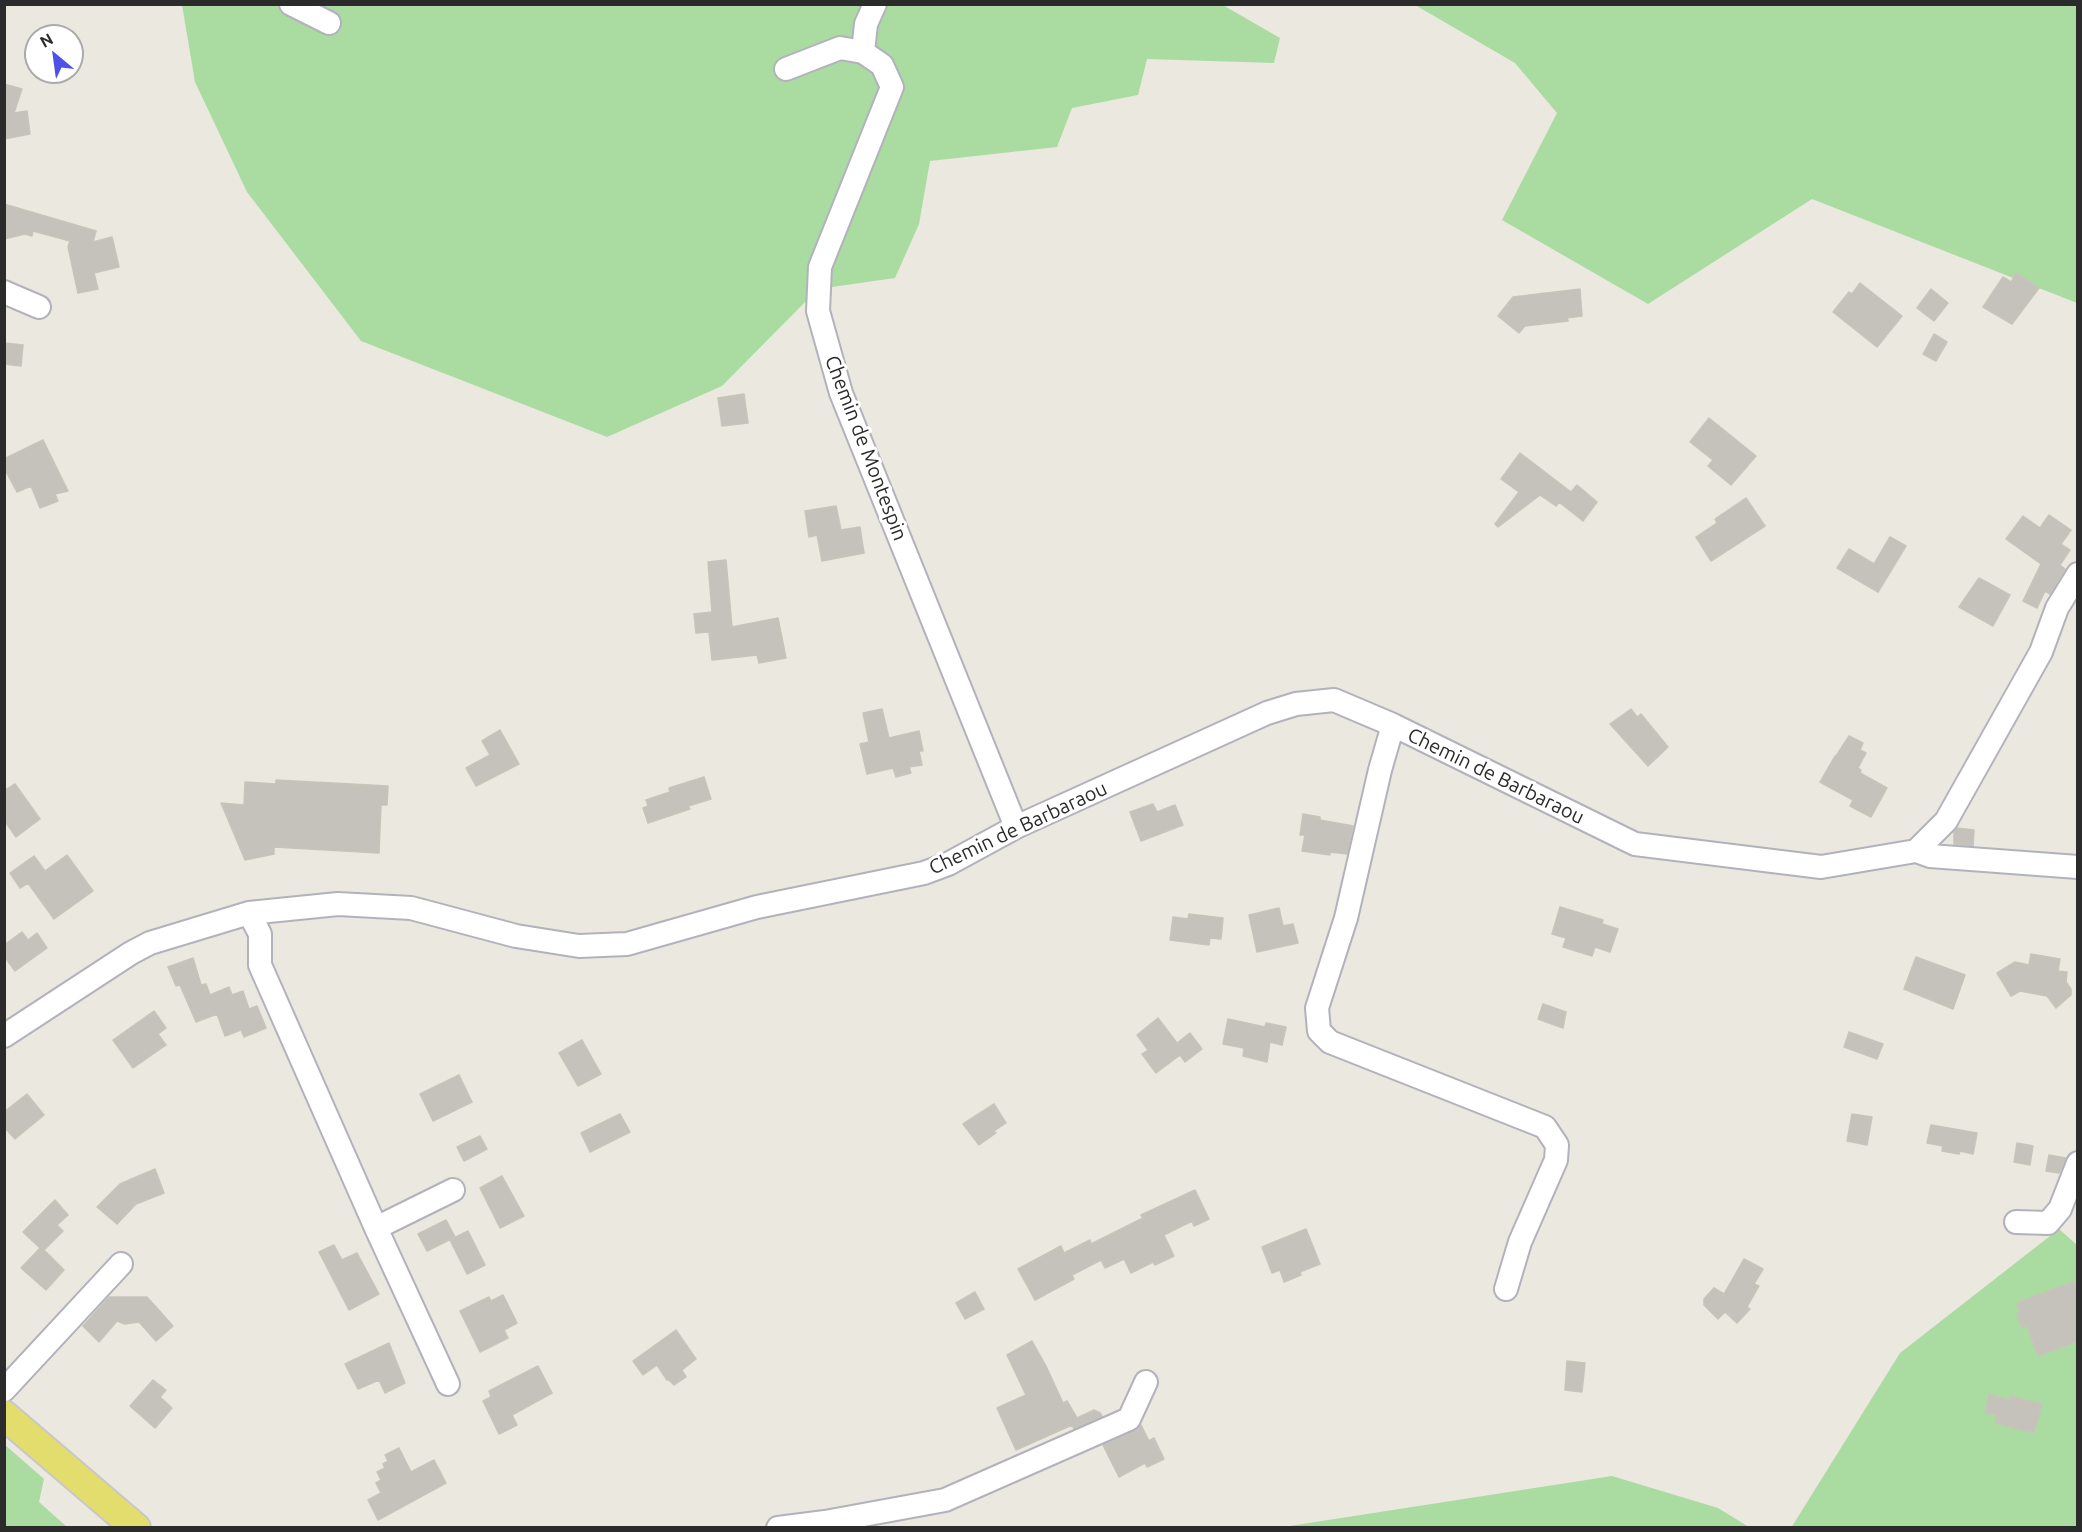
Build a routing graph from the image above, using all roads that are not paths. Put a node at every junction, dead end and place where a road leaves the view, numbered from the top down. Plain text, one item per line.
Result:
1 (291, 4) edge
2 (875, 4) edge
3 (329, 22) dead end
4 (863, 52) junction
5 (786, 69) dead end
6 (4, 292) edge
7 (39, 307) dead end
8 (2078, 574) edge
9 (1394, 725) junction
10 (1016, 827) junction
11 (1916, 851) junction
12 (2078, 867) edge
13 (249, 913) junction
14 (4, 1036) edge
15 (2078, 1163) edge
16 (453, 1190) dead end
17 (2016, 1222) dead end
18 (375, 1228) junction
19 (120, 1264) dead end
20 (1506, 1289) dead end
21 (1146, 1383) dead end
22 (448, 1384) dead end
23 (4, 1389) edge
24 (4, 1414) edge
25 (136, 1527) edge
26 (778, 1527) edge

1 - 3 street
2 - 4 street
4 - 5 street
4 - 10 street, Chemin de Montespin
6 - 7 street
8 - 11 street
9 - 10 street, Chemin de Barbaraou
9 - 11 street, Chemin de Barbaraou
9 - 20 street
10 - 13 street, Chemin de Barbaraou
11 - 12 street
13 - 14 street, Chemin de Barbaraou
13 - 18 street
15 - 17 street
16 - 18 street
18 - 22 street
19 - 23 street
21 - 26 street
24 - 25 main road

